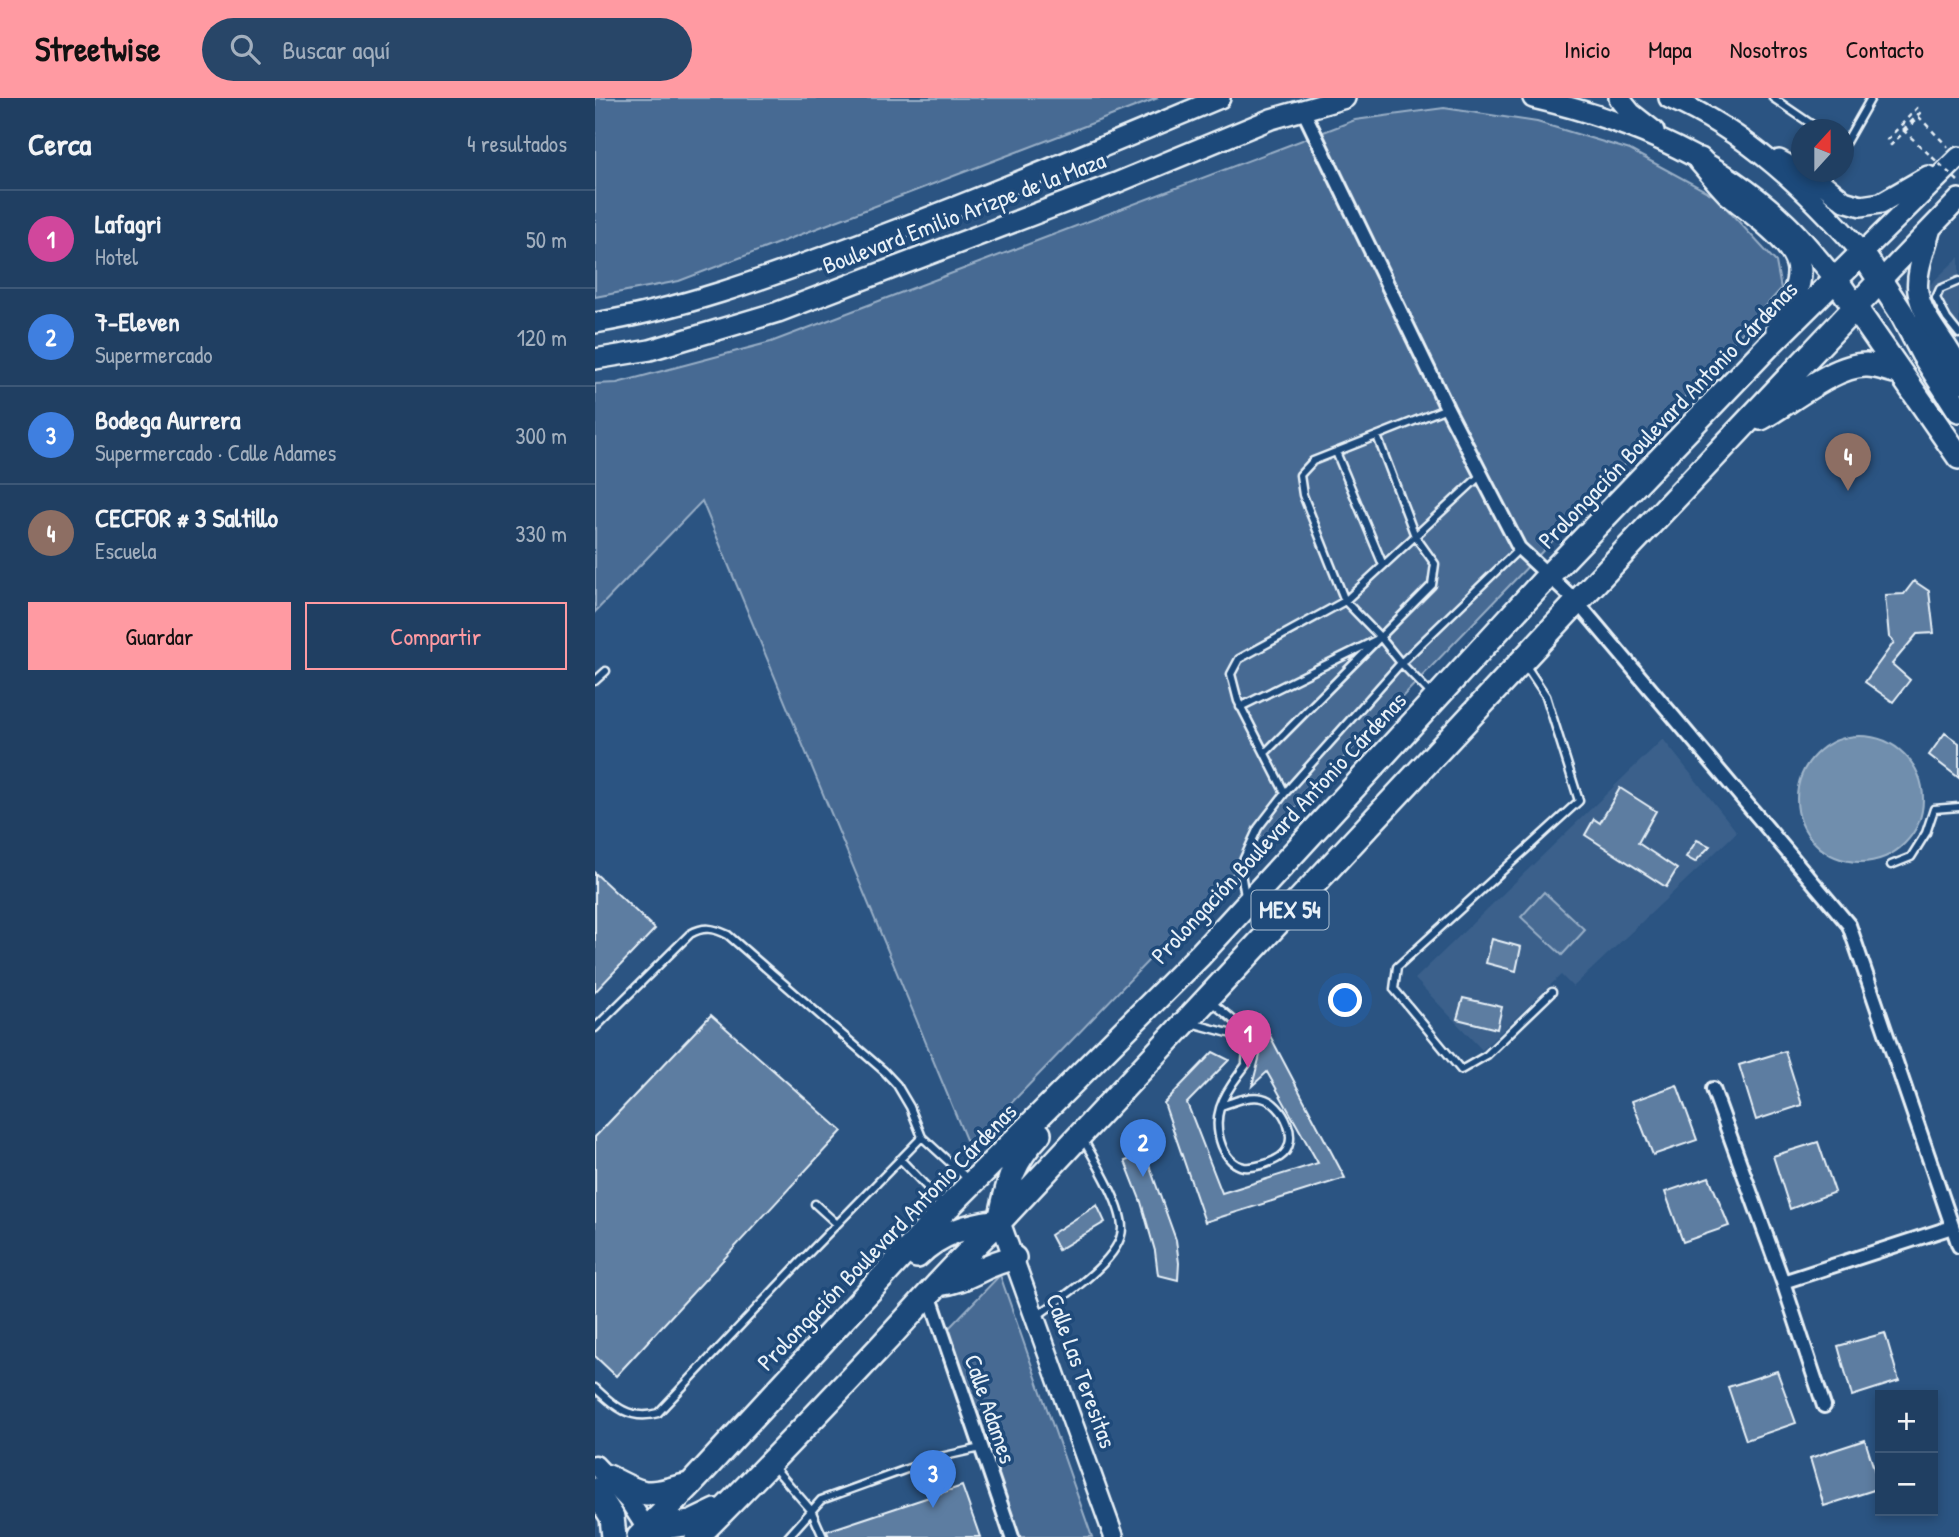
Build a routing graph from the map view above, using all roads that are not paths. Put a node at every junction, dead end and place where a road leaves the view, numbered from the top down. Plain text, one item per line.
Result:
1 (1220, 98) edge
2 (1345, 98) edge
3 (1533, 98) edge
4 (1619, 98) edge
5 (1669, 98) edge
6 (1773, 98) edge
7 (1871, 98) edge
8 (1301, 104) edge
9 (1804, 119) edge
10 (1854, 128) edge
11 (1679, 149) junction
12 (1756, 149) junction
13 (1959, 157) edge
14 (1700, 160) junction
15 (1959, 199) edge
16 (1931, 228) junction
17 (1862, 253) junction
18 (1836, 280) junction
19 (1880, 281) junction
20 (1959, 281) edge
21 (1855, 309) junction
22 (1901, 312) junction
23 (595, 323) edge
24 (1959, 334) edge
25 (1772, 342) junction
26 (595, 359) edge
27 (1959, 369) edge
28 (1899, 372) junction
29 (1959, 384) edge
30 (1447, 408) junction
31 (1959, 410) edge
32 (1742, 428) junction
33 (1377, 436) junction
34 (1336, 452) junction
35 (1959, 457) edge
36 (1481, 475) junction
37 (1415, 536) junction
38 (1519, 548) junction
39 (1383, 565) junction
40 (1549, 575) junction
41 (1345, 601) junction
42 (1577, 602) junction
43 (1381, 638) junction
44 (1523, 661) junction
45 (1401, 663) junction
46 (606, 671) dead end
47 (595, 681) edge
48 (1436, 698) junction
49 (1240, 707) junction
50 (1265, 753) junction
51 (1285, 793) junction
52 (1959, 807) edge
53 (1891, 865) dead end
54 (1246, 905) junction
55 (1552, 992) dead end
56 (1207, 999) junction
57 (1139, 1015) junction
58 (1186, 1022) junction
59 (595, 1028) edge
60 (1244, 1067) junction
61 (1713, 1089) dead end
62 (1221, 1106) junction
63 (1081, 1135) junction
64 (922, 1137) junction
65 (900, 1159) junction
66 (972, 1183) junction
67 (815, 1204) dead end
68 (947, 1208) junction
69 (1000, 1221) junction
70 (837, 1224) junction
71 (1952, 1227) junction
72 (1959, 1246) edge
73 (1014, 1258) junction
74 (1783, 1282) junction
75 (934, 1289) junction
76 (1036, 1318) junction
77 (821, 1343) junction
78 (595, 1388) edge
79 (1824, 1406) dead end
80 (981, 1448) junction
81 (771, 1464) junction
82 (598, 1479) edge
83 (691, 1484) junction
84 (737, 1497) junction
85 (811, 1510) junction
86 (645, 1534) edge
87 (614, 1537) edge
88 (697, 1537) edge
89 (788, 1537) edge
90 (823, 1537) edge
91 (1011, 1537) edge
92 (1114, 1537) edge

1 - 23 main road, Boulevard Emilio Arizpe de la Maza
2 - 8 main road, Boulevard Emilio Arizpe de la Maza
3 - 11 main road
4 - 11 main road
5 - 12 main road
6 - 9 lane
7 - 10 lane
8 - 26 main road, Boulevard Emilio Arizpe de la Maza
8 - 30 street
11 - 14 main road
12 - 13 main road
12 - 17 main road
13 - 17 main road, Prolongación Boulevard Antonio Cárdenas / MEX 54
14 - 18 main road
14 - 25 highway
15 - 16 main road, MEX 54
16 - 19 main road, MEX 54
16 - 27 main road
17 - 18 highway, Prolongación Boulevard Antonio Cárdenas / MEX 54
17 - 19 highway
18 - 21 highway
18 - 25 highway, Prolongación Boulevard Antonio Cárdenas / MEX 54
19 - 21 highway, MEX 54
19 - 22 highway
20 - 24 lane
21 - 28 highway
21 - 32 highway, MEX 54
22 - 29 street
22 - 31 highway
25 - 40 highway, Prolongación Boulevard Antonio Cárdenas / MEX 54
28 - 32 highway
28 - 35 highway
30 - 33 lane
30 - 36 street
32 - 42 highway, MEX 54
33 - 34 lane
33 - 37 lane
34 - 39 lane
34 - 41 lane
36 - 37 lane
36 - 38 street
37 - 39 lane
37 - 43 lane
38 - 40 street
38 - 45 lane
39 - 41 lane
40 - 42 street
40 - 48 highway, Prolongación Boulevard Antonio Cárdenas / MEX 54
41 - 43 lane
41 - 49 lane
42 - 44 highway, MEX 54
42 - 71 street
43 - 45 lane
43 - 49 lane
43 - 50 lane
44 - 55 lane
44 - 56 highway, MEX 54
45 - 48 lane
45 - 51 lane
46 - 47 lane
48 - 54 highway, Prolongación Boulevard Antonio Cárdenas / MEX 54
49 - 50 lane
50 - 51 lane
51 - 54 lane
52 - 53 lane
54 - 57 highway, Prolongación Boulevard Antonio Cárdenas / MEX 54
56 - 58 highway, MEX 54
56 - 60 lane
57 - 66 highway, Prolongación Boulevard Antonio Cárdenas / MEX 54
57 - 69 highway
58 - 60 lane
58 - 63 highway, MEX 54
59 - 64 lane
60 - 62 lane
61 - 74 street
62 - 62 lane
63 - 69 highway, MEX 54
63 - 76 lane
64 - 65 lane
64 - 66 lane
65 - 68 lane
65 - 70 lane
66 - 68 highway, Prolongación Boulevard Antonio Cárdenas / MEX 54
67 - 70 lane
68 - 77 highway, Prolongación Boulevard Antonio Cárdenas / MEX 54
69 - 73 street, Calle Las Teresitas
69 - 75 highway, MEX 54
69 - 77 highway
70 - 78 lane
71 - 72 street
71 - 74 street
73 - 75 highway
73 - 76 street, Calle Las Teresitas
74 - 79 street
75 - 80 street, Calle Adames
75 - 81 highway, MEX 54
76 - 92 street, Calle Las Teresitas
77 - 83 highway, Prolongación Boulevard Antonio Cárdenas / MEX 54
80 - 85 lane
80 - 91 street, Calle Adames
81 - 84 highway, MEX 54
81 - 85 lane
82 - 83 highway
82 - 86 street
82 - 87 highway
83 - 86 highway, Prolongación Boulevard Antonio Cárdenas / MEX 54
84 - 86 highway
84 - 88 highway, MEX 54
85 - 89 lane
85 - 90 lane

